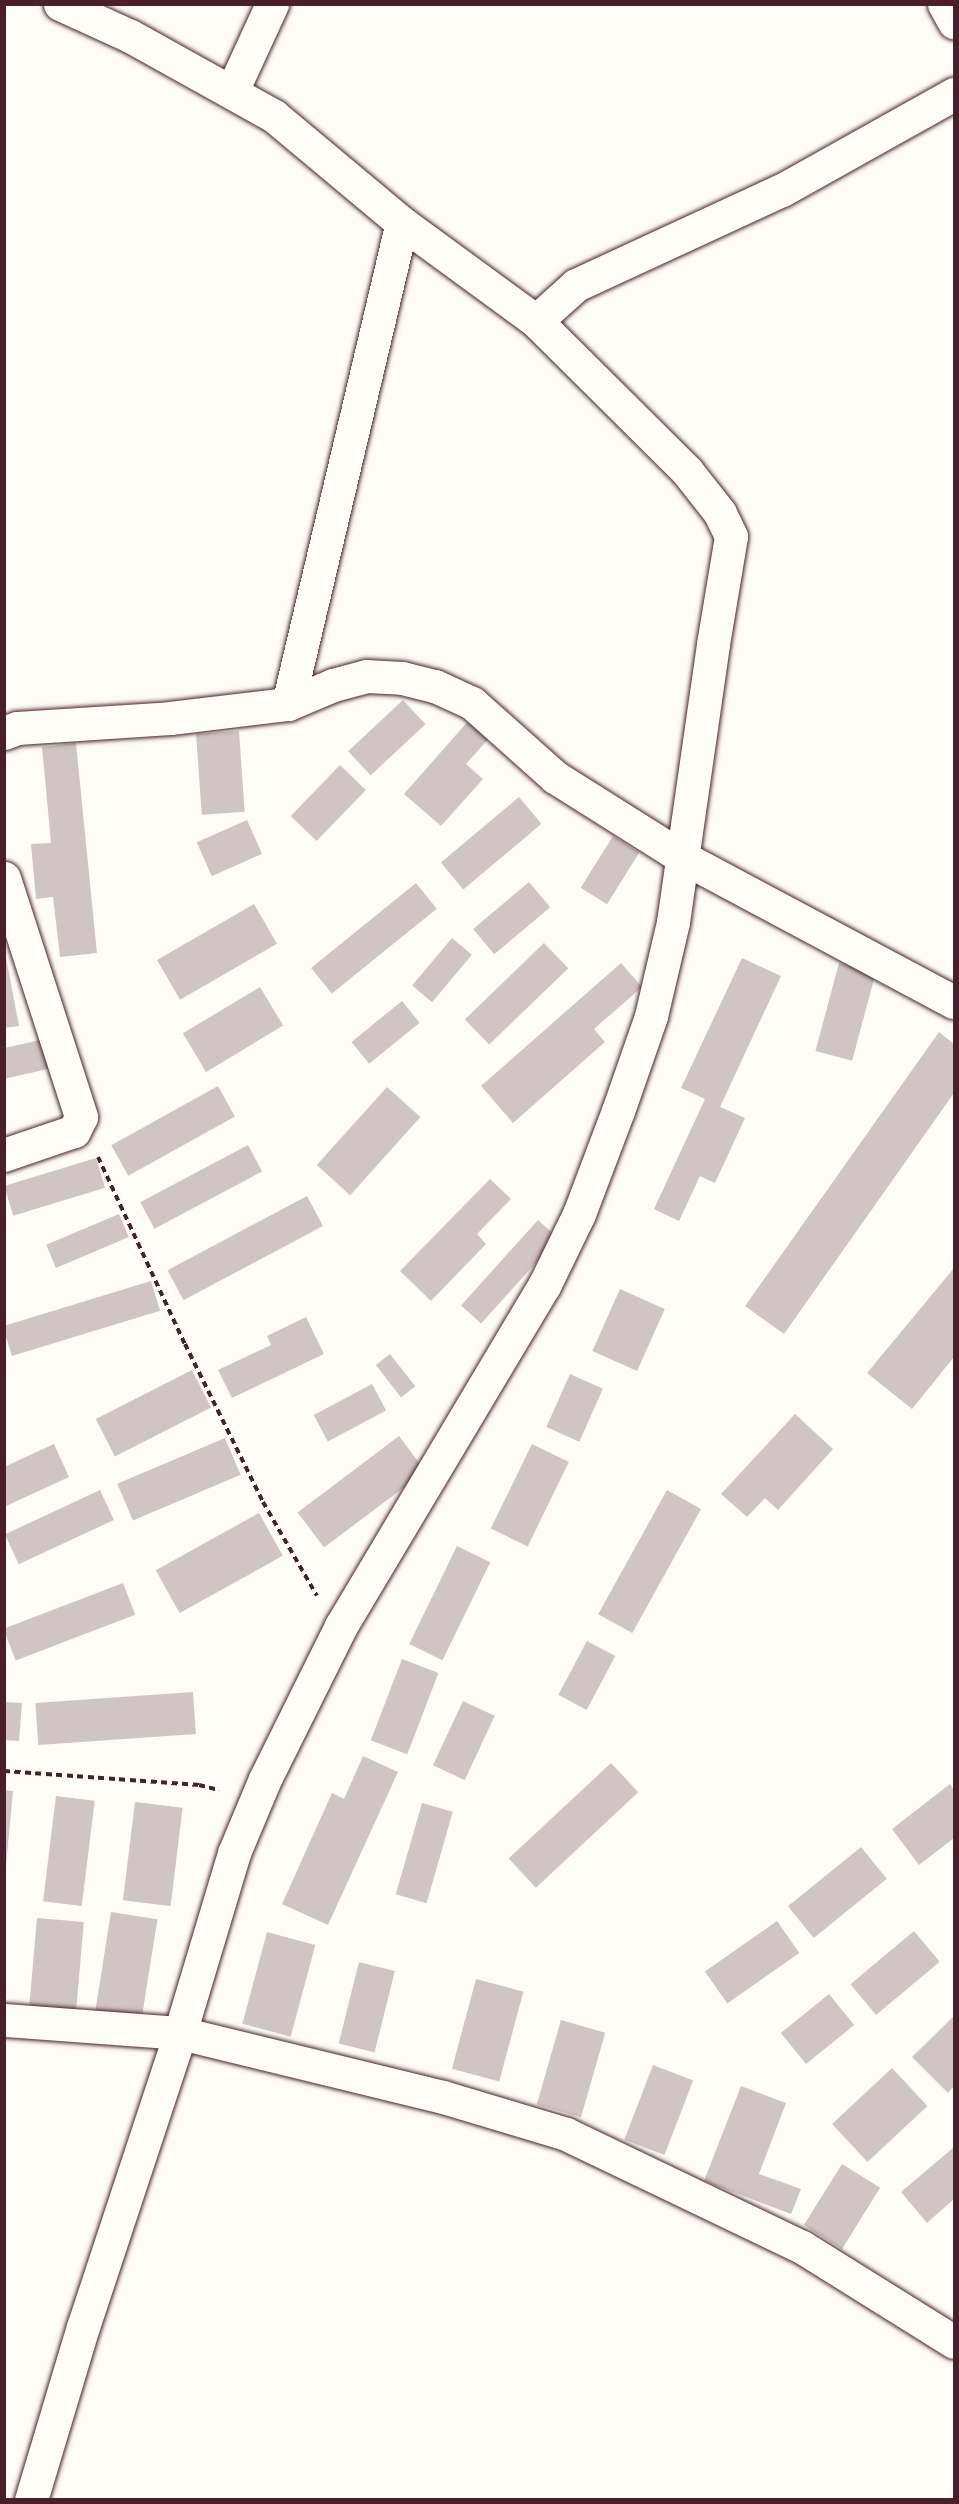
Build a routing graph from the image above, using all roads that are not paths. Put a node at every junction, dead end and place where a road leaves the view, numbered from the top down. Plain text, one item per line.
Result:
1 (60, 4) edge
2 (272, 4) edge
3 (944, 4) edge
4 (954, 22) edge
5 (232, 91) junction
6 (954, 94) edge
7 (402, 223) junction
8 (536, 321) junction
9 (288, 704) junction
10 (4, 733) edge
11 (682, 857) junction
12 (4, 878) edge
13 (954, 1002) edge
14 (4, 1155) edge
15 (4, 2020) edge
16 (180, 2033) junction
17 (954, 2342) edge
18 (31, 2499) edge

1 - 5 street
2 - 5 street
3 - 4 street
5 - 7 street
6 - 8 street
7 - 8 street
7 - 9 street
8 - 11 street
9 - 10 street
9 - 11 street
11 - 13 street
11 - 16 street
12 - 14 street
15 - 16 street
16 - 17 street
16 - 18 street

